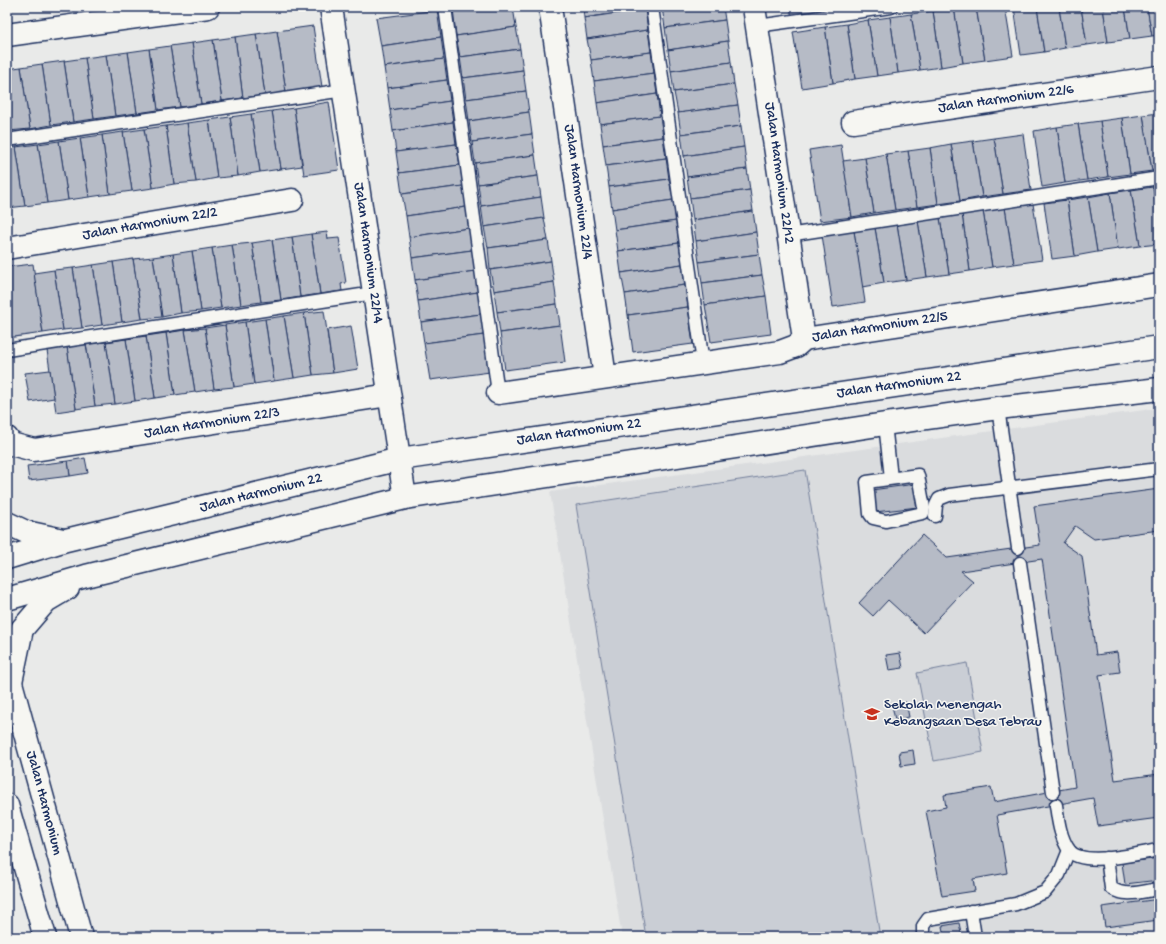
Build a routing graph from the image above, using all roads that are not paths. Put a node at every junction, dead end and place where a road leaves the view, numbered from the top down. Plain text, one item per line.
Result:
1 (208, 7) edge
2 (331, 7) edge
3 (444, 7) edge
4 (550, 7) edge
5 (652, 7) edge
6 (891, 7) edge
7 (756, 16) edge
8 (7, 35) edge
9 (1159, 76) edge
10 (344, 90) junction
11 (853, 122) dead end
12 (7, 140) edge
13 (1159, 178) edge
14 (292, 200) dead end
15 (788, 235) junction
16 (7, 248) edge
17 (1159, 285) edge
18 (374, 293) junction
19 (804, 339) junction
20 (1159, 347) edge
21 (7, 350) edge
22 (703, 363) junction
23 (605, 377) junction
24 (1159, 389) edge
25 (498, 393) joint
26 (389, 395) junction
27 (998, 408) junction
28 (885, 424) junction
29 (7, 438) edge
30 (400, 459) junction
31 (1159, 469) edge
32 (891, 478) junction
33 (1009, 487) junction
34 (405, 498) junction
35 (935, 516) dead end
36 (7, 523) edge
37 (66, 540) junction
38 (1018, 548) dead end
39 (7, 558) edge
40 (1020, 563) dead end
41 (86, 576) junction
42 (7, 599) edge
43 (9, 675) edge
44 (1053, 792) dead end
45 (7, 805) edge
46 (1056, 805) dead end
47 (1069, 850) junction
48 (1159, 850) edge
49 (1107, 858) junction
50 (1159, 889) edge
51 (972, 911) junction
52 (45, 937) edge
53 (81, 937) edge
54 (923, 937) edge
55 (975, 937) edge

1 - 8 street
2 - 10 street, Jalan Harmonium 22/14
3 - 25 lane
4 - 23 street, Jalan Harmonium 22/4
5 - 22 lane
6 - 7 lane
7 - 15 street, Jalan Harmonium 22/12
9 - 11 street, Jalan Harmonium 22/6
10 - 12 lane
10 - 18 street, Jalan Harmonium 22/14
13 - 15 lane
14 - 16 street, Jalan Harmonium 22/2
15 - 19 street, Jalan Harmonium 22/12
17 - 19 street, Jalan Harmonium 22/5
18 - 21 lane
18 - 26 street, Jalan Harmonium 22/14
19 - 22 street, Jalan Harmonium 22/5
20 - 30 street, Jalan Harmonium 22
22 - 23 street, Jalan Harmonium 22/5
23 - 25 street, Jalan Harmonium 22/5
24 - 27 street
26 - 29 street, Jalan Harmonium 22/3
26 - 30 street, Jalan Harmonium 22/14
27 - 28 street
27 - 33 lane
28 - 32 lane
28 - 34 street
30 - 34 street, Jalan Harmonium 22/14
30 - 37 street, Jalan Harmonium 22
31 - 33 lane
32 - 32 lane
33 - 35 lane
33 - 38 lane
34 - 41 street
36 - 37 street
37 - 39 street, Jalan Harmonium 22
40 - 44 lane
41 - 42 street
41 - 43 street
43 - 53 street, Jalan Harmonium
45 - 52 street
46 - 47 lane
47 - 49 lane
47 - 51 lane
48 - 49 lane
49 - 50 lane
51 - 54 lane
51 - 55 lane

